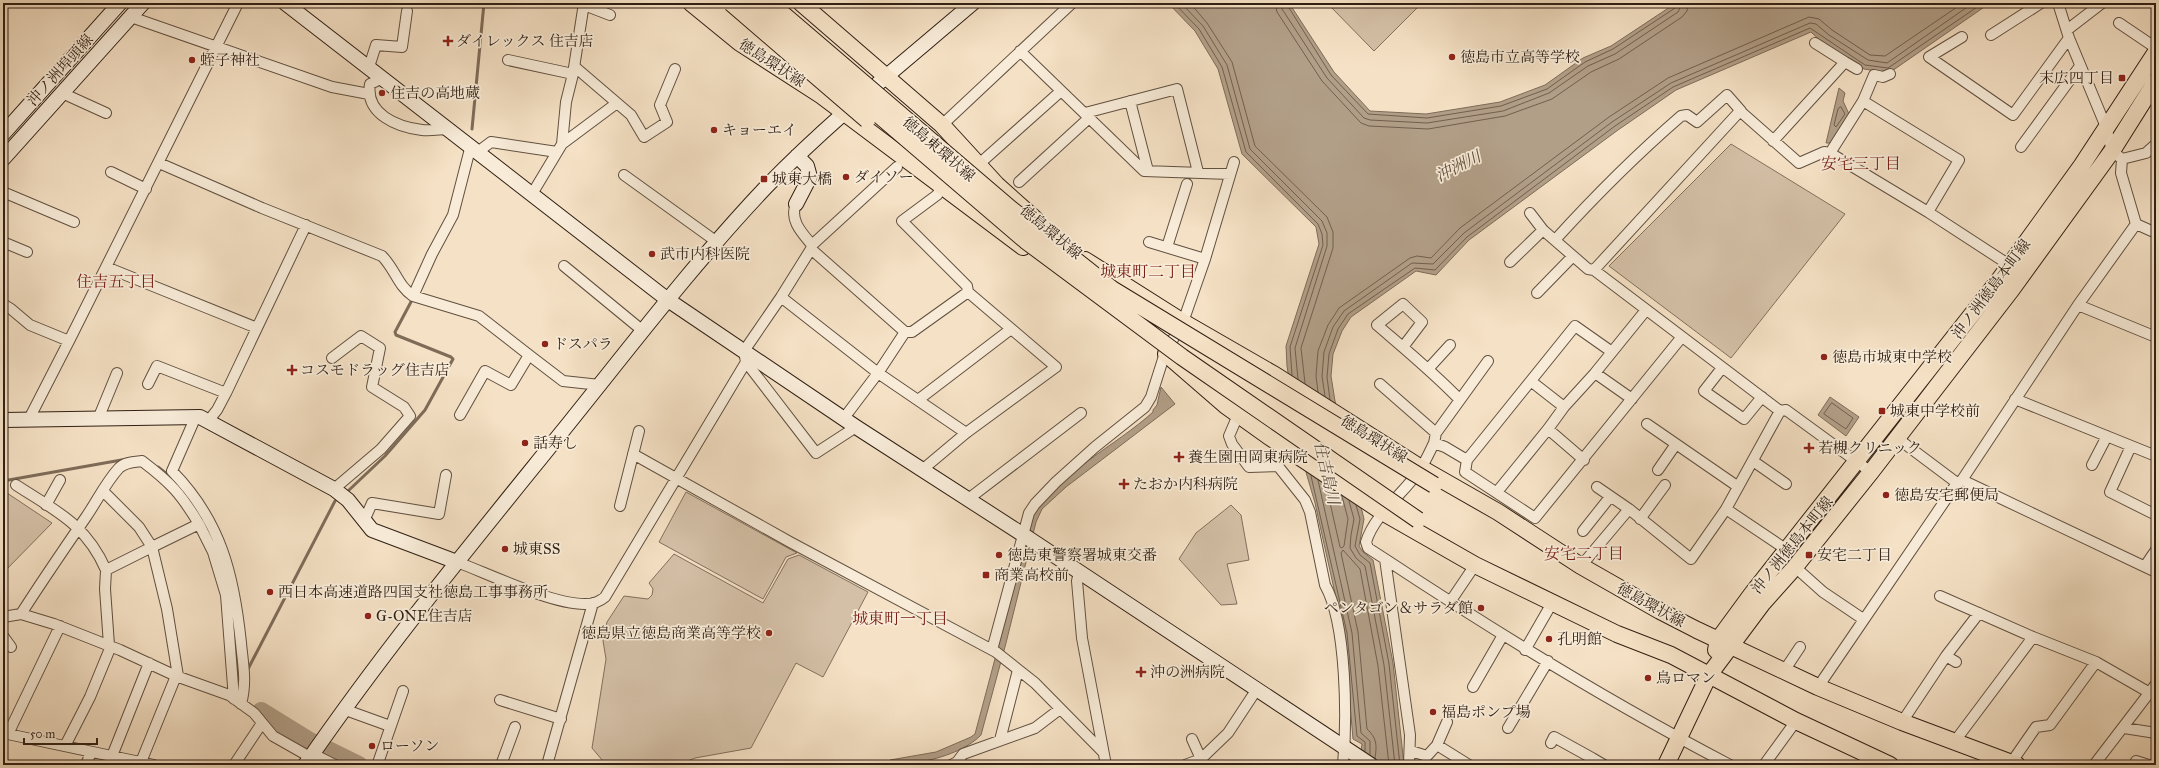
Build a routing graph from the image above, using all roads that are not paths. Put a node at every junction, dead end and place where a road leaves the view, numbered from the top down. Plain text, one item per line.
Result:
1 (120, 3) edge
2 (143, 3) edge
3 (238, 3) edge
4 (285, 3) edge
5 (691, 3) edge
6 (714, 3) edge
7 (731, 3) edge
8 (748, 3) edge
9 (770, 3) edge
10 (786, 3) edge
11 (801, 3) edge
12 (973, 3) edge
13 (1072, 3) edge
14 (2041, 3) edge
15 (2058, 3) edge
16 (2102, 3) edge
17 (584, 4) edge
18 (407, 10) dead end
19 (610, 15) dead end
20 (131, 17) junction
21 (2119, 23) dead end
22 (2068, 34) junction
23 (1991, 35) dead end
24 (1962, 37) dead end
25 (1815, 43) dead end
26 (216, 46) junction
27 (2156, 48) edge
28 (1020, 51) junction
29 (2156, 52) edge
30 (508, 60) dead end
31 (1845, 62) junction
32 (2080, 66) junction
33 (369, 67) junction
34 (675, 69) dead end
35 (1857, 69) dead end
36 (574, 70) junction
37 (1890, 74) dead end
38 (887, 76) junction
39 (382, 78) junction
40 (2156, 81) edge
41 (1061, 91) junction
42 (62, 93) junction
43 (369, 94) junction
44 (822, 96) junction
45 (1130, 101) junction
46 (1863, 101) junction
47 (617, 103) junction
48 (1741, 111) junction
49 (106, 113) dead end
50 (844, 114) junction
51 (1087, 115) junction
52 (942, 125) junction
53 (2106, 127) junction
54 (915, 128) junction
55 (450, 129) junction
56 (3, 134) edge
57 (1773, 141) junction
58 (2156, 145) edge
59 (2021, 147) dead end
60 (475, 148) junction
61 (559, 148) junction
62 (1830, 153) junction
63 (2117, 155) junction
64 (797, 156) junction
65 (3, 159) edge
66 (1234, 162) dead end
67 (159, 163) junction
68 (978, 165) junction
69 (897, 167) dead end
70 (1148, 171) junction
71 (111, 172) dead end
72 (1198, 172) junction
73 (1230, 174) junction
74 (624, 175) dead end
75 (1019, 182) dead end
76 (1187, 184) dead end
77 (942, 187) junction
78 (146, 189) junction
79 (3, 192) edge
80 (532, 194) junction
81 (969, 194) junction
82 (796, 204) joint
83 (1928, 212) junction
84 (1530, 213) dead end
85 (74, 222) dead end
86 (2136, 224) junction
87 (306, 225) junction
88 (1543, 230) junction
89 (2156, 233) edge
90 (1555, 240) junction
91 (3, 242) edge
92 (718, 242) junction
93 (1149, 242) dead end
94 (811, 247) junction
95 (1167, 247) junction
96 (27, 252) dead end
97 (1573, 256) junction
98 (1205, 259) junction
99 (1510, 262) dead end
100 (564, 266) dead end
101 (106, 267) junction
102 (1594, 270) junction
103 (2016, 270) junction
104 (968, 292) junction
105 (1537, 293) dead end
106 (413, 296) junction
107 (781, 297) junction
108 (668, 300) junction
109 (3, 304) edge
110 (2078, 305) junction
111 (1646, 310) junction
112 (1183, 322) junction
113 (257, 328) junction
114 (1011, 329) junction
115 (643, 331) junction
116 (905, 332) junction
117 (2156, 337) edge
118 (1682, 338) junction
119 (69, 341) junction
120 (1450, 345) dead end
121 (1403, 347) dead end
122 (1612, 352) junction
123 (1165, 354) junction
124 (529, 355) junction
125 (745, 357) junction
126 (332, 358) dead end
127 (1488, 361) dead end
128 (1429, 368) junction
129 (1722, 368) junction
130 (117, 373) dead end
131 (878, 373) junction
132 (1595, 373) junction
133 (1532, 382) junction
134 (148, 384) dead end
135 (1380, 384) dead end
136 (600, 385) junction
137 (226, 393) junction
138 (1762, 397) junction
139 (1632, 399) junction
140 (2015, 399) junction
141 (918, 400) junction
142 (1460, 400) junction
143 (1564, 407) junction
144 (1780, 411) junction
145 (1081, 413) dead end
146 (460, 415) dead end
147 (1238, 415) junction
148 (193, 416) junction
149 (844, 418) junction
150 (30, 419) junction
151 (98, 419) junction
152 (3, 420) edge
153 (209, 420) junction
154 (1647, 424) dead end
155 (856, 427) junction
156 (1548, 429) junction
157 (639, 431) dead end
158 (966, 433) junction
159 (1436, 433) junction
160 (2107, 436) junction
161 (1897, 438) junction
162 (1434, 443) junction
163 (1676, 444) junction
164 (2131, 446) junction
165 (633, 454) junction
166 (2156, 456) edge
167 (1467, 460) junction
168 (1584, 460) junction
169 (1752, 461) junction
170 (1858, 462) junction
171 (2092, 465) dead end
172 (1421, 468) junction
173 (922, 470) junction
174 (1658, 470) dead end
175 (1871, 472) junction
176 (170, 475) junction
177 (446, 475) dead end
178 (675, 478) junction
179 (60, 480) dead end
180 (1960, 481) junction
181 (1786, 484) dead end
182 (16, 485) dead end
183 (1665, 485) dead end
184 (1737, 486) junction
185 (1597, 487) dead end
186 (334, 489) junction
187 (103, 491) junction
188 (1496, 492) junction
189 (1610, 497) junction
190 (968, 500) junction
191 (46, 505) junction
192 (620, 506) dead end
193 (1726, 509) junction
194 (1629, 510) junction
195 (1384, 513) junction
196 (2156, 515) edge
197 (1640, 519) junction
198 (364, 521) junction
199 (199, 524) junction
200 (79, 528) junction
201 (1583, 530) dead end
202 (1027, 537) junction
203 (152, 547) junction
204 (1787, 550) junction
205 (2156, 550) edge
206 (1385, 560) junction
207 (457, 562) junction
208 (1475, 565) junction
209 (1581, 566) junction
210 (2145, 566) junction
211 (1795, 567) junction
212 (106, 570) junction
213 (1079, 572) junction
214 (2156, 572) edge
215 (1940, 596) dead end
216 (1450, 602) junction
217 (593, 603) junction
218 (1552, 603) junction
219 (1979, 613) junction
220 (21, 614) junction
221 (3, 617) edge
222 (1863, 619) junction
223 (60, 626) junction
224 (1502, 634) junction
225 (3, 636) edge
226 (2033, 637) junction
227 (1725, 643) junction
228 (110, 646) junction
229 (10, 647) dead end
230 (1800, 647) dead end
231 (1525, 650) junction
232 (997, 653) junction
233 (1671, 655) junction
234 (1946, 656) junction
235 (1548, 661) junction
236 (1956, 662) dead end
237 (2096, 662) junction
238 (149, 663) junction
239 (1018, 670) junction
240 (1784, 671) junction
241 (1709, 675) junction
242 (177, 676) junction
243 (2156, 684) edge
244 (1472, 687) dead end
245 (1818, 687) junction
246 (1257, 689) junction
247 (403, 691) dead end
248 (2150, 693) junction
249 (500, 700) dead end
250 (238, 701) junction
251 (343, 709) junction
252 (1060, 709) junction
253 (561, 719) junction
254 (1796, 721) junction
255 (262, 722) junction
256 (1447, 722) dead end
257 (1902, 722) junction
258 (390, 726) junction
259 (515, 727) dead end
260 (1508, 728) dead end
261 (2124, 728) junction
262 (5, 734) edge
263 (2156, 734) edge
264 (1678, 738) junction
265 (1192, 739) dead end
266 (1000, 740) junction
267 (1955, 741) junction
268 (1551, 743) dead end
269 (1437, 745) junction
270 (65, 746) junction
271 (1350, 751) junction
272 (1410, 751) junction
273 (91, 752) junction
274 (1103, 752) junction
275 (313, 753) edge
276 (112, 756) junction
277 (2136, 761) dead end
278 (141, 762) junction
279 (1202, 762) edge
280 (1590, 762) edge
281 (378, 763) dead end
282 (956, 764) edge
283 (2014, 764) edge
284 (86, 765) edge
285 (154, 765) edge
286 (234, 765) edge
287 (335, 765) edge
288 (501, 765) edge
289 (547, 765) edge
290 (1106, 765) edge
291 (1185, 765) edge
292 (1343, 765) edge
293 (1371, 765) edge
294 (1409, 765) edge
295 (1469, 765) edge
296 (1604, 765) edge
297 (1666, 765) edge
298 (1730, 765) edge
299 (1764, 765) edge
300 (1890, 765) edge
301 (2094, 765) edge
302 (2149, 765) edge

1 - 56 street, 沖ノ洲埠頭線
2 - 20 street, 沖ノ洲埠頭線
3 - 26 street
4 - 33 street
5 - 44 main road, 徳島環状線
6 - 44 main road
7 - 81 main road, bridge
8 - 81 main road, 徳島環状線, bridge
9 - 54 main road, 徳島東環状線, bridge
10 - 54 main road, bridge
11 - 38 main road, 徳島環状線
12 - 38 street
13 - 28 street
14 - 23 street
15 - 22 street
16 - 22 street
17 - 19 street
17 - 36 street
18 - 33 street
20 - 26 street
20 - 42 street, 沖ノ洲埠頭線
21 - 27 street
22 - 24 street
22 - 32 street
25 - 31 street
26 - 43 street
26 - 67 street
28 - 41 street
28 - 52 street
29 - 53 main road, 沖ノ洲徳島本町線
30 - 36 street
31 - 35 street
31 - 57 street
32 - 53 street
32 - 59 street
33 - 39 street
34 - 47 street
36 - 47 street
36 - 61 street
37 - 46 street
38 - 50 street
38 - 52 main road, 徳島環状線
39 - 43 street
39 - 55 street
40 - 63 main road, 沖ノ洲徳島本町線
41 - 51 street
41 - 68 street
42 - 49 street
42 - 65 street, 沖ノ洲埠頭線
43 - 55 street
44 - 50 main road, 徳島環状線
45 - 51 street
45 - 70 street
45 - 72 street
46 - 62 street
46 - 83 street
47 - 61 street
48 - 57 street
48 - 90 street
48 - 102 street
50 - 64 street
50 - 77 main road, 徳島環状線
51 - 70 street
51 - 75 street
52 - 68 main road, 徳島環状線
53 - 63 street
53 - 103 main road, 沖ノ洲徳島本町線
54 - 209 main road, 徳島東環状線, bridge
55 - 60 street
57 - 62 street
58 - 63 street
60 - 61 street
60 - 80 street
60 - 106 street
61 - 80 street
62 - 83 street
63 - 86 street
63 - 103 main road, 沖ノ洲徳島本町線
64 - 82 street
64 - 92 street
66 - 73 street
67 - 78 street
67 - 87 street
68 - 112 main road, 徳島環状線
69 - 94 street
70 - 72 street
71 - 78 street
72 - 73 street
73 - 98 street
74 - 92 street
76 - 95 street
77 - 104 street
77 - 123 main road, 徳島環状線
78 - 101 street
79 - 85 street
80 - 108 street
81 - 233 main road, 徳島環状線, bridge
82 - 94 street
83 - 103 street
84 - 88 street
86 - 89 street
86 - 110 street
87 - 106 street
87 - 113 street
88 - 90 street
88 - 99 street
90 - 97 street
91 - 96 street
92 - 108 street
93 - 95 street
94 - 107 street
94 - 116 street
95 - 98 street
97 - 102 street
97 - 105 street
98 - 112 street
100 - 115 street
101 - 113 street
101 - 119 street
102 - 111 street
103 - 161 main road, 沖ノ洲徳島本町線
103 - 170 main road, 沖ノ洲徳島本町線
104 - 114 street
104 - 116 street
106 - 124 street
107 - 125 street
107 - 131 street
108 - 115 street
108 - 125 street
109 - 119 street
110 - 117 street
110 - 140 street
111 - 118 street
111 - 122 street
112 - 123 street
112 - 172 main road, 徳島環状線
113 - 137 street
114 - 141 street
114 - 158 street
115 - 136 street
116 - 131 street
118 - 129 street
118 - 139 street
119 - 150 street
120 - 128 street
121 - 128 street
122 - 132 street
122 - 133 street
123 - 147 main road, 徳島環状線
123 - 202 street
124 - 136 street
124 - 146 street
125 - 149 street
125 - 155 street
125 - 178 street
126 - 186 street
127 - 142 street
128 - 142 street
129 - 138 street
129 - 138 street
130 - 151 street
131 - 141 street
131 - 149 street
132 - 139 street
132 - 143 street
133 - 143 street
133 - 167 street
134 - 137 street
135 - 159 street
136 - 207 street
137 - 153 street
138 - 144 street
139 - 168 street
140 - 160 street
140 - 180 street
141 - 158 street
142 - 159 street
143 - 156 street
144 - 169 street
144 - 170 street
145 - 190 street
147 - 195 main road, 徳島環状線
147 - 271 street
148 - 151 street
148 - 153 street
148 - 176 street
149 - 155 street
150 - 151 street
150 - 152 street
153 - 186 street
154 - 163 street
155 - 173 street
156 - 168 street
156 - 188 street
157 - 165 street
158 - 173 street
159 - 162 street
160 - 164 street
160 - 171 street
161 - 175 main road, 沖ノ洲徳島本町線
161 - 180 street
162 - 167 street
162 - 172 street
163 - 174 street
163 - 184 street
164 - 166 street
164 - 196 street
165 - 178 street
165 - 192 street
167 - 188 street
168 - 188 street
169 - 181 street
169 - 184 street
170 - 175 street
170 - 204 main road, 沖ノ洲徳島本町線
172 - 195 street
172 - 209 main road, 徳島環状線
173 - 190 street
175 - 211 main road, 沖ノ洲徳島本町線
176 - 187 street
176 - 199 street
176 - 250 street
177 - 198 street
178 - 217 street
178 - 232 street
179 - 191 street
180 - 210 street
180 - 222 street
182 - 191 street
183 - 197 street
184 - 193 street
185 - 189 street
186 - 198 street
187 - 200 street
187 - 203 street
189 - 194 street
189 - 201 street
190 - 202 street
191 - 200 street
193 - 197 street
193 - 204 street
194 - 197 street
194 - 209 street
195 - 206 street
195 - 208 main road, 徳島環状線
198 - 207 street
199 - 203 street
199 - 250 street
200 - 212 street
200 - 220 street
202 - 213 street
202 - 232 street
203 - 212 street
203 - 242 street
204 - 227 main road, 沖ノ洲徳島本町線
205 - 210 street
206 - 216 street
206 - 272 street
207 - 217 street
207 - 251 street
208 - 216 street
208 - 218 main road, 徳島環状線
209 - 227 main road, 徳島環状線
210 - 214 street
211 - 222 street
211 - 227 main road, 沖ノ洲徳島本町線
212 - 228 street
213 - 246 street
213 - 274 street
215 - 219 street
216 - 224 street
217 - 253 street
218 - 231 street
218 - 233 main road, 徳島環状線
219 - 226 street
219 - 234 street
220 - 221 street
220 - 223 street
222 - 245 street
223 - 228 street
223 - 262 street
224 - 231 street
224 - 244 street
225 - 229 street
226 - 237 street
226 - 267 street
227 - 240 main road, 徳島環状線
227 - 241 main road, 沖ノ洲徳島本町線
228 - 238 street
228 - 270 street
230 - 240 street
231 - 235 street
232 - 239 street
233 - 241 main road, 徳島環状線
234 - 236 street
234 - 257 street
235 - 260 street
235 - 264 street
237 - 248 street
237 - 283 street
238 - 242 street
238 - 276 street
239 - 252 street
239 - 266 street
240 - 245 main road, 徳島環状線
241 - 254 main road, 徳島環状線
241 - 264 main road, 沖ノ洲徳島本町線
242 - 250 street
242 - 278 street
243 - 248 street
245 - 257 main road, 徳島環状線
246 - 271 street
246 - 279 street
247 - 258 street
248 - 261 street
249 - 253 street
250 - 255 street
251 - 258 street
251 - 275 street
252 - 266 street
252 - 274 street
253 - 289 street
254 - 299 street
254 - 300 main road, 徳島環状線
255 - 275 street
255 - 286 street
256 - 269 street
257 - 267 main road, 徳島環状線
258 - 281 street
259 - 288 street
261 - 263 street
261 - 301 street
262 - 270 street
264 - 297 main road, 沖ノ洲徳島本町線
264 - 298 street
265 - 279 street
266 - 282 street
267 - 283 main road, 徳島環状線
268 - 280 street
269 - 272 street
269 - 295 street
270 - 273 street
271 - 292 street
271 - 293 street
272 - 294 street
273 - 276 street
273 - 284 street
274 - 290 street
275 - 287 street
276 - 278 street
277 - 302 street
278 - 285 street
279 - 291 street
280 - 296 street

